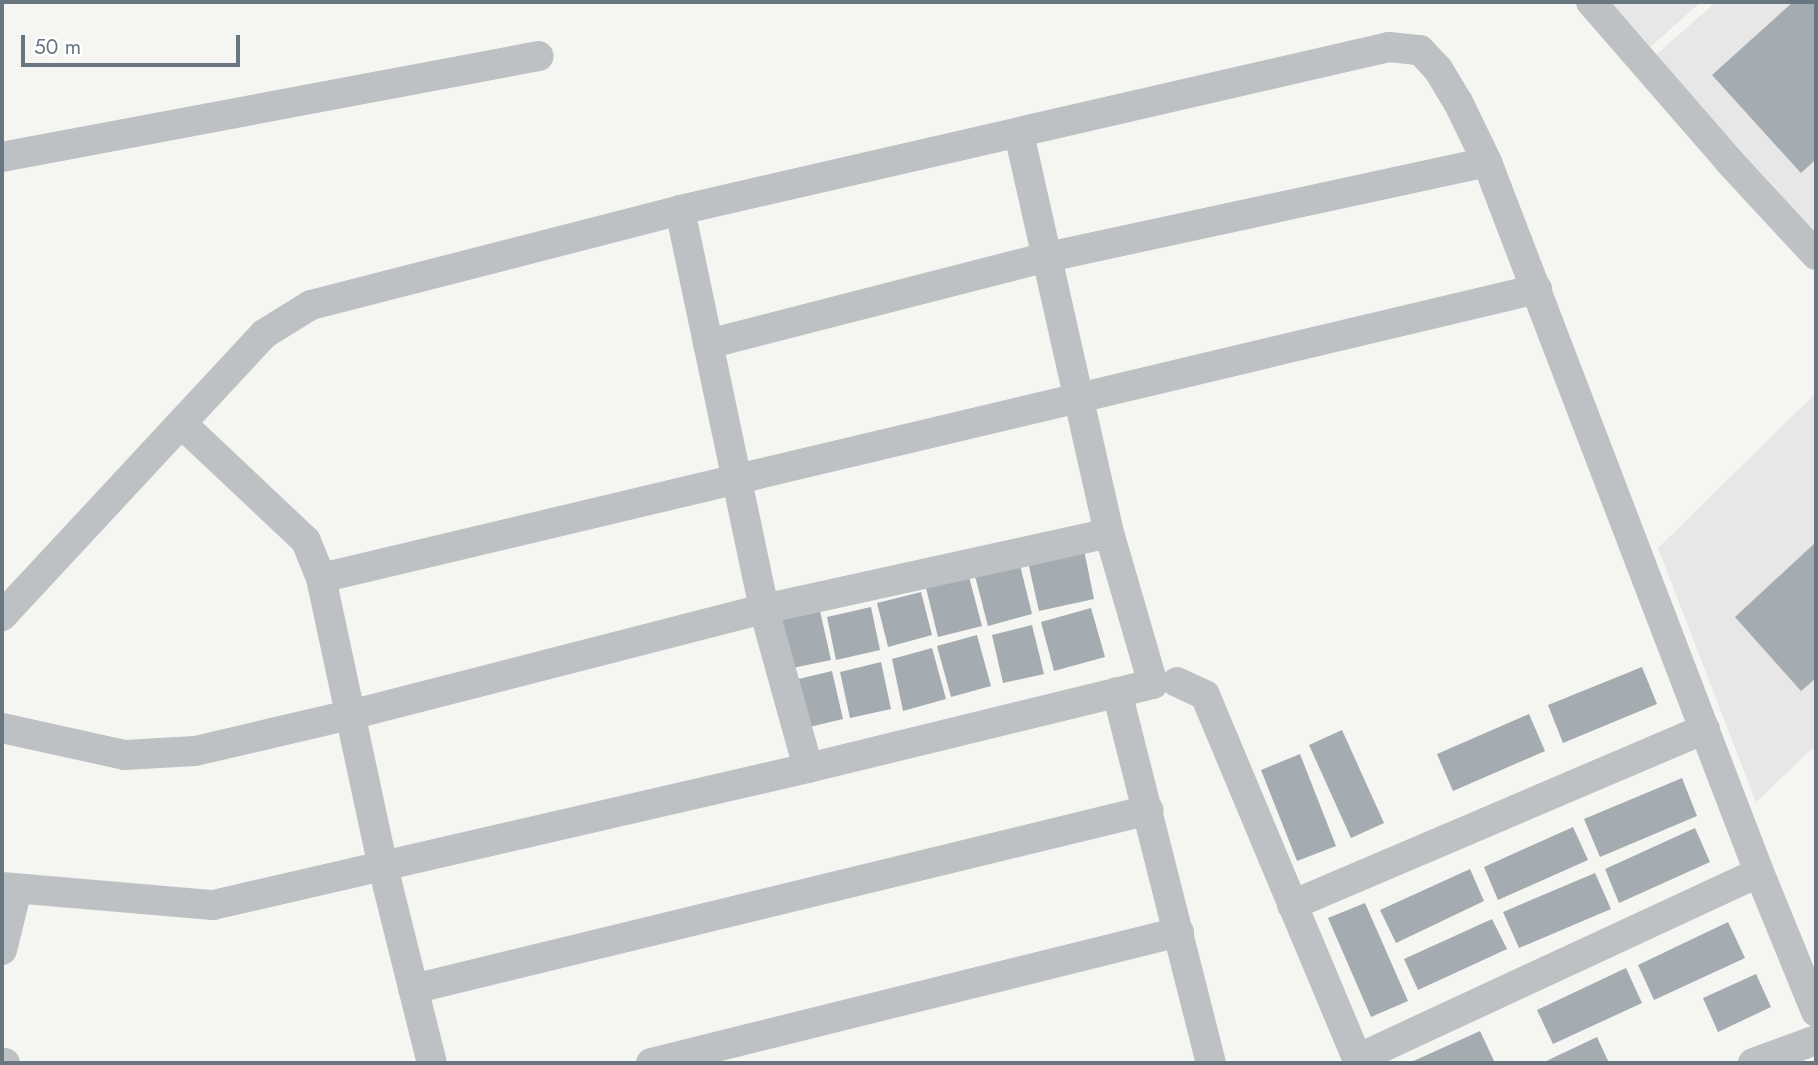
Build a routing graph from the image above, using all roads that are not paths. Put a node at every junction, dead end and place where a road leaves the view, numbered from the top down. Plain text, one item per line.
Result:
1 (1591, 2) edge
2 (539, 57) dead end
3 (1019, 134) junction
4 (2, 157) edge
5 (1487, 162) junction
6 (680, 210) junction
7 (1816, 255) edge
8 (1048, 257) junction
9 (1537, 289) junction
10 (708, 344) junction
11 (1080, 397) junction
12 (182, 424) junction
13 (737, 479) junction
14 (1109, 533) junction
15 (321, 578) junction
16 (764, 609) junction
17 (2, 616) edge
18 (1177, 682) dead end
19 (1118, 692) junction
20 (350, 715) junction
21 (2, 728) edge
22 (1705, 729) junction
23 (808, 768) junction
24 (1149, 810) junction
25 (383, 867) junction
26 (1759, 872) junction
27 (9, 888) edge
28 (1292, 905) junction
29 (1179, 932) junction
30 (2, 950) edge
31 (413, 989) junction
32 (1816, 1012) edge
33 (1816, 1040) edge
34 (1358, 1061) edge
35 (432, 1063) edge
36 (651, 1063) edge
37 (1211, 1063) edge
38 (1753, 1063) edge

1 - 7 street
2 - 4 street
3 - 5 street
3 - 6 street
3 - 8 street
5 - 8 street
5 - 9 street
6 - 10 street
6 - 12 street
8 - 10 street
8 - 11 street
9 - 11 street
9 - 22 street
10 - 13 street
11 - 13 street
11 - 14 street
12 - 15 street
12 - 17 street
13 - 15 street
13 - 16 street
14 - 16 street
14 - 19 street
15 - 20 street
16 - 20 street
16 - 23 street
18 - 28 street
19 - 23 street
19 - 24 street
20 - 21 street
20 - 25 street
22 - 26 street
22 - 28 street
23 - 25 street
24 - 29 street
24 - 31 street
25 - 27 street
25 - 31 street
26 - 32 street
26 - 34 street
27 - 30 street
28 - 34 street
29 - 36 street
29 - 37 street
31 - 35 street
33 - 38 street

